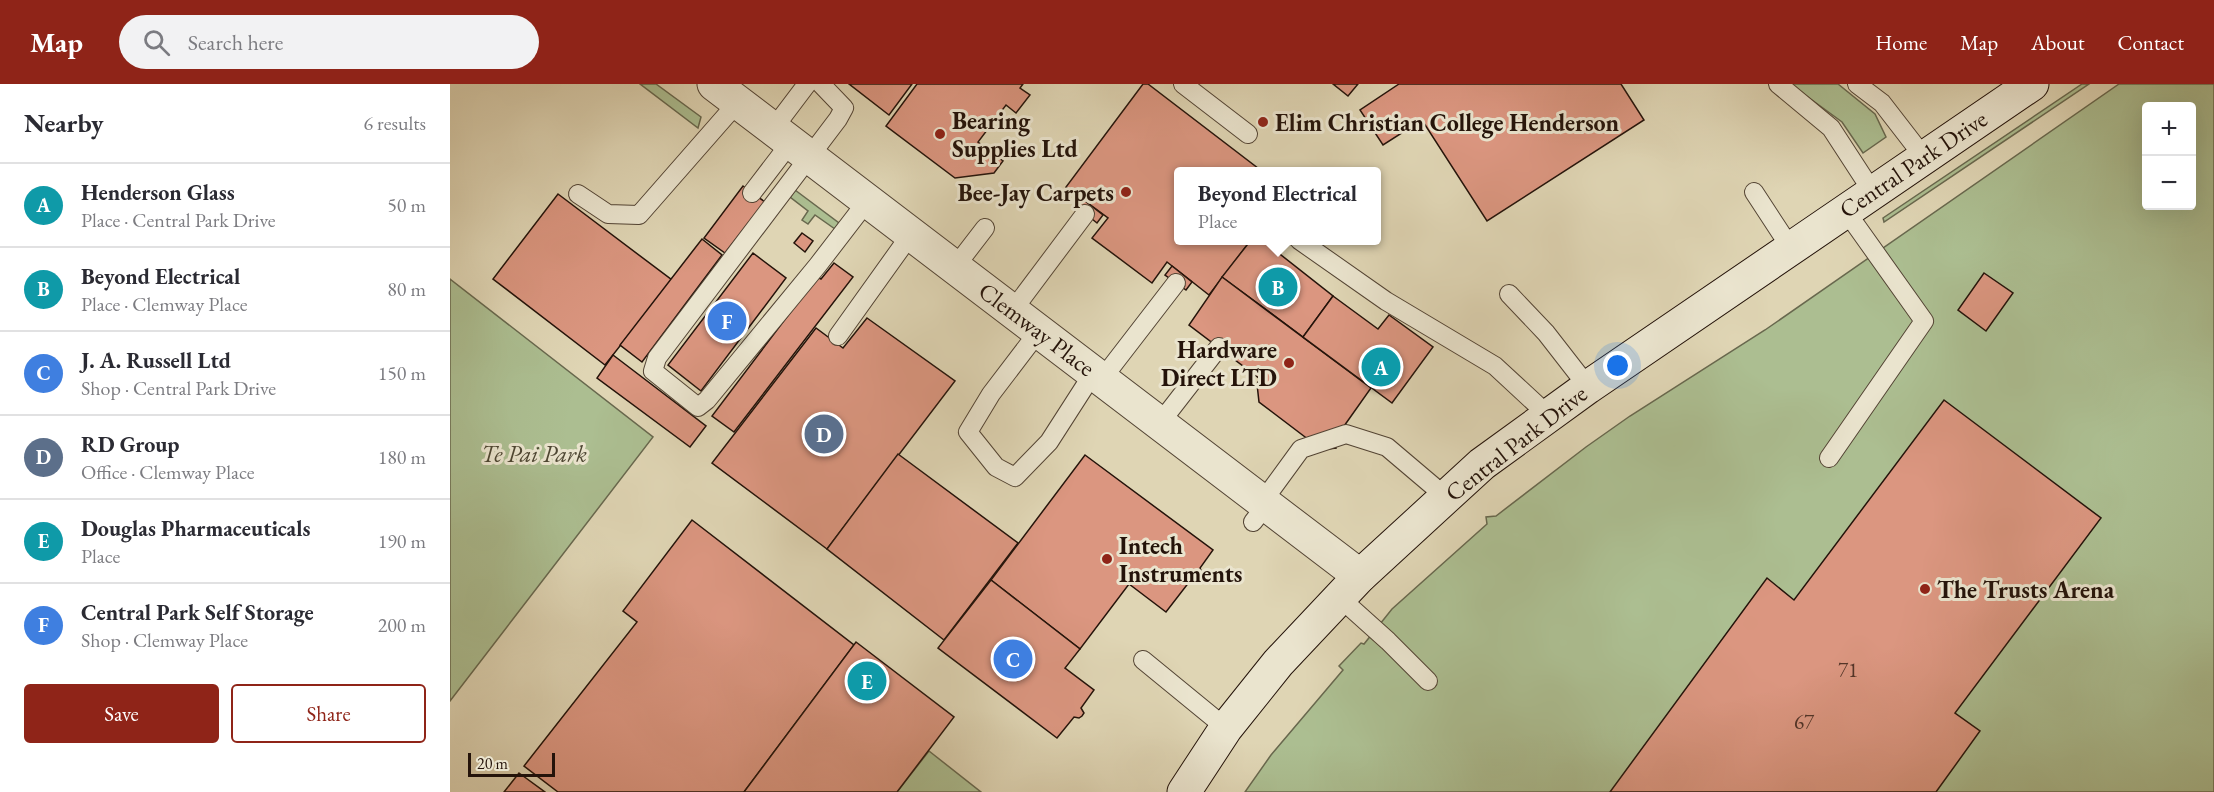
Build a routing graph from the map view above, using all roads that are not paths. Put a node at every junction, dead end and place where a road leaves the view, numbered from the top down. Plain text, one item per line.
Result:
1 (807, 84) edge
2 (821, 84) edge
3 (1183, 84) edge
4 (1778, 84) edge
5 (1857, 84) edge
6 (2032, 84) edge
7 (726, 93) edge
8 (1248, 134) dead end
9 (791, 142) junction
10 (1923, 156) junction
11 (1872, 191) junction
12 (1754, 192) dead end
13 (752, 193) dead end
14 (578, 194) dead end
15 (868, 200) junction
16 (1845, 210) junction
17 (1085, 214) dead end
18 (984, 228) dead end
19 (911, 234) junction
20 (1306, 245) edge
21 (1790, 247) junction
22 (955, 267) junction
23 (1176, 283) dead end
24 (1509, 294) dead end
25 (1013, 310) junction
26 (1039, 331) junction
27 (838, 336) dead end
28 (1219, 347) dead end
29 (1098, 376) junction
30 (1588, 387) junction
31 (1548, 415) junction
32 (1160, 423) junction
33 (1829, 458) dead end
34 (1446, 497) junction
35 (1261, 509) junction
36 (1350, 586) junction
37 (1143, 660) dead end
38 (1428, 681) dead end
39 (1226, 728) junction
40 (1184, 792) edge

1 - 9 lane
2 - 9 lane
3 - 8 lane
4 - 11 lane
5 - 10 lane
6 - 10 main road, Central Park Drive
7 - 9 main road, Clemway Place
7 - 14 lane
9 - 13 lane
9 - 15 main road, Clemway Place
9 - 15 lane
10 - 11 main road, Central Park Drive
11 - 16 main road, Central Park Drive
12 - 21 lane
15 - 19 main road, Clemway Place
16 - 21 main road, Central Park Drive
16 - 33 lane
17 - 25 lane
18 - 22 lane
19 - 22 main road, Clemway Place
19 - 27 lane
20 - 31 lane
21 - 30 main road, Central Park Drive
22 - 25 main road, Clemway Place
23 - 29 lane
24 - 30 lane
25 - 26 main road, Clemway Place
26 - 29 main road, Clemway Place
26 - 29 lane
28 - 32 lane
29 - 32 main road, Clemway Place
30 - 31 main road, Central Park Drive
31 - 34 main road, Central Park Drive
32 - 35 main road, Clemway Place
34 - 35 lane
34 - 36 main road, Central Park Drive
35 - 36 main road, Clemway Place
36 - 38 lane
36 - 39 main road, Central Park Drive
37 - 39 lane
39 - 40 main road, Central Park Drive

